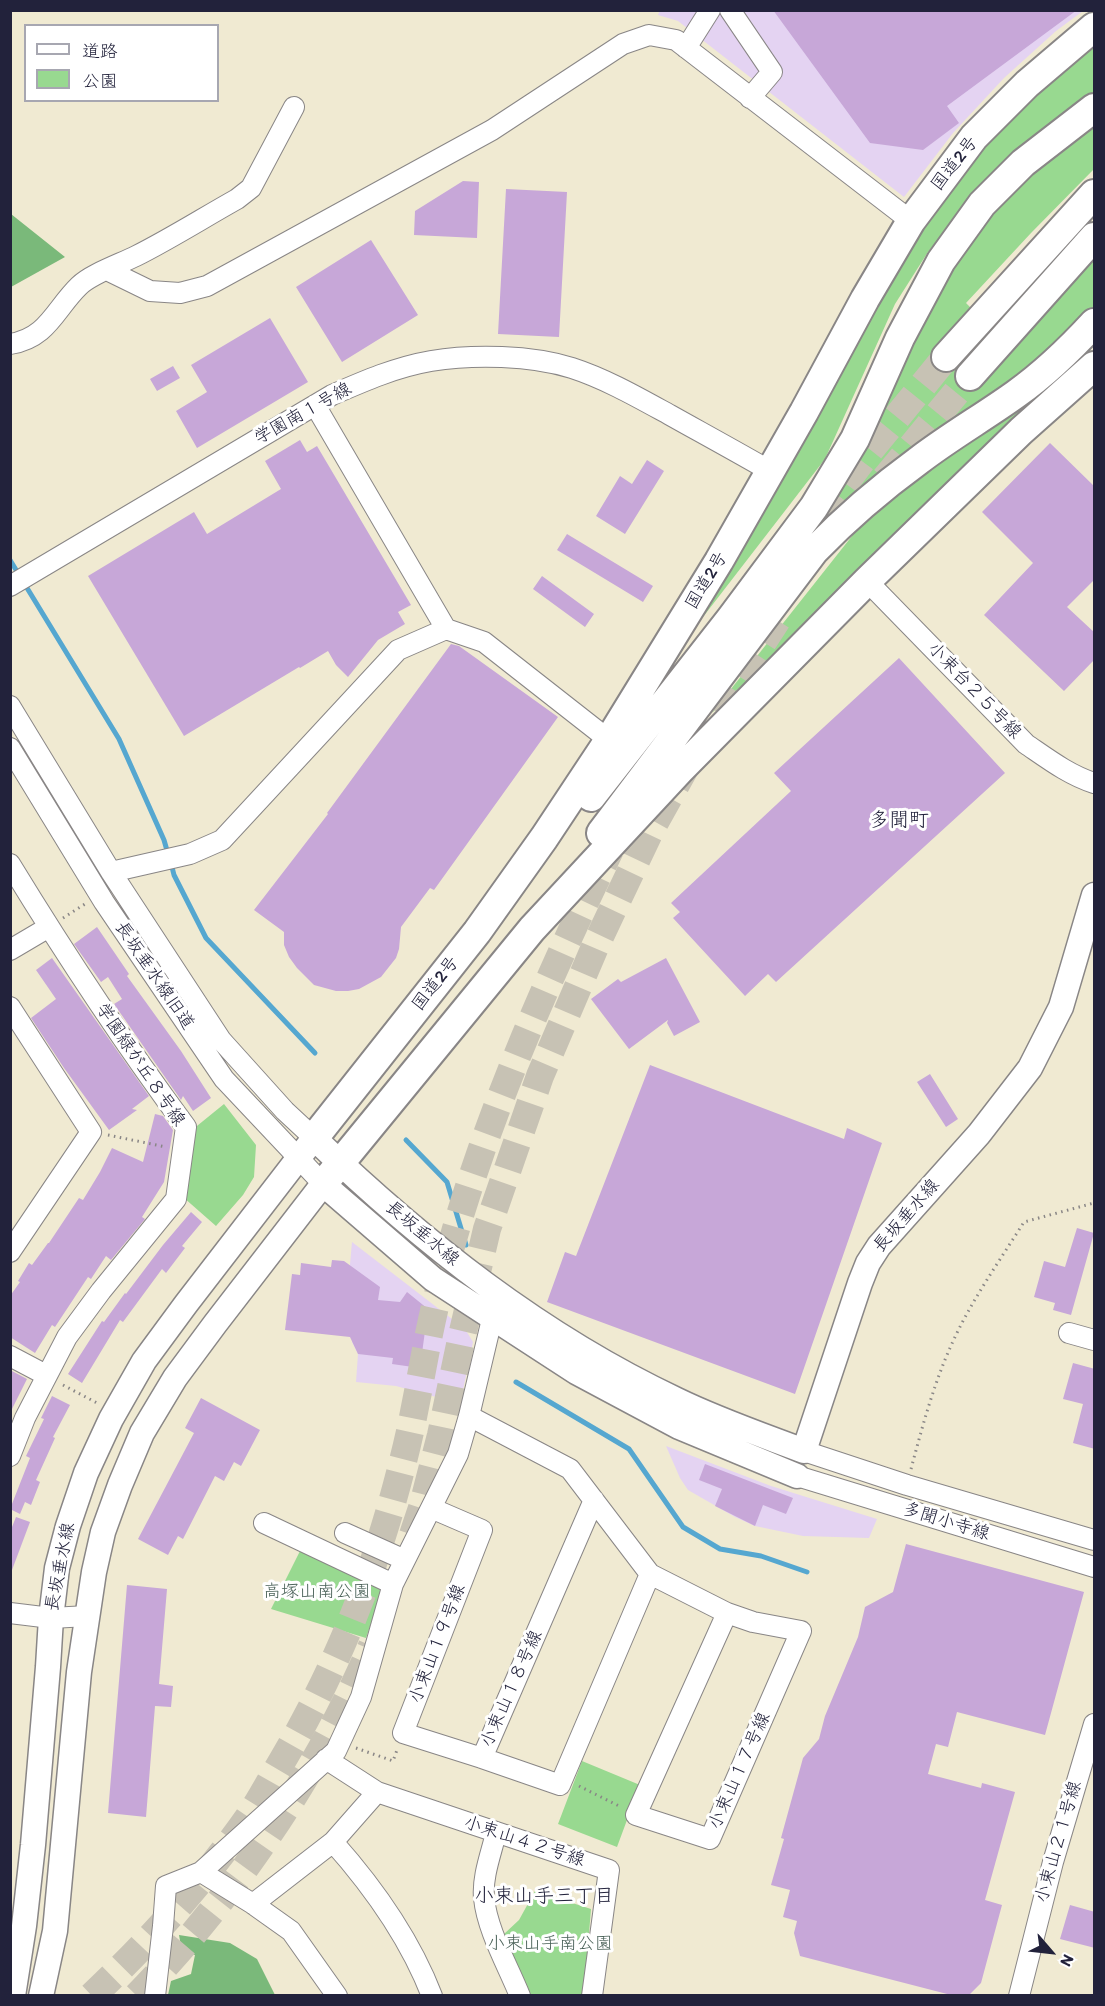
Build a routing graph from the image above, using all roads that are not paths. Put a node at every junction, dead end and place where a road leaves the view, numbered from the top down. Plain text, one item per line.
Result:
1 (710, 10) edge
2 (730, 10) edge
3 (1095, 27) edge
4 (686, 48) junction
5 (750, 98) junction
6 (294, 107) dead end
7 (1095, 108) edge
8 (1095, 194) edge
9 (911, 221) junction
10 (1095, 237) edge
11 (107, 270) junction
12 (1095, 323) edge
13 (10, 344) edge
14 (946, 357) tunnel mouth
15 (1095, 366) edge
16 (970, 376) tunnel mouth
17 (315, 405) junction
18 (770, 471) junction
19 (867, 581) junction
20 (10, 586) edge
21 (446, 629) junction
22 (10, 706) edge
23 (609, 740) junction
24 (10, 748) edge
25 (1095, 783) edge
26 (10, 864) edge
27 (111, 872) junction
28 (1092, 910) edge
29 (48, 927) junction
30 (532, 929) junction
31 (477, 932) junction
32 (10, 950) edge
33 (10, 1007) edge
34 (306, 1149) junction
35 (331, 1173) junction
36 (10, 1252) edge
37 (492, 1319) junction
38 (1069, 1333) dead end
39 (1095, 1340) edge
40 (10, 1356) edge
41 (46, 1375) junction
42 (470, 1416) junction
43 (804, 1451) junction
44 (10, 1455) edge
45 (797, 1476) joint
46 (594, 1500) junction
47 (431, 1508) junction
48 (264, 1523) dead end
49 (345, 1533) dead end
50 (1095, 1540) edge
51 (405, 1560) junction
52 (1095, 1567) edge
53 (650, 1574) junction
54 (393, 1584) junction
55 (10, 1613) edge
56 (728, 1613) junction
57 (88, 1616) junction
58 (51, 1618) junction
59 (1095, 1724) edge
60 (482, 1758) junction
61 (327, 1759) junction
62 (378, 1792) junction
63 (496, 1833) junction
64 (333, 1842) junction
65 (201, 1872) junction
66 (253, 1904) junction
67 (155, 1994) edge
68 (13, 1995) edge
69 (41, 1995) edge
70 (337, 1995) edge
71 (432, 1995) edge
72 (520, 1995) edge
73 (592, 1995) edge
74 (1019, 1995) edge

1 - 4 street
2 - 5 street
3 - 9 highway, 国道2号
4 - 5 street
4 - 11 street
5 - 9 street
6 - 11 street
7 - 31 highway
8 - 14 highway
9 - 18 highway, 国道2号
10 - 16 highway
11 - 13 street
12 - 30 highway
15 - 19 highway
17 - 18 street, 学園南１号線
17 - 20 street, 学園南１号線
17 - 21 street
18 - 23 highway, 国道2号
19 - 25 street, 小束台２５号線
19 - 30 highway
21 - 23 street
21 - 27 street
22 - 27 street, 長坂垂水線旧道
23 - 31 highway, 国道2号
24 - 34 street, 長坂垂水線旧道
26 - 29 street, 学園緑が丘８号線
27 - 34 street, 長坂垂水線旧道
28 - 43 main road, 長坂垂水線
29 - 32 street
29 - 41 street, 学園緑が丘８号線
30 - 35 highway
31 - 34 highway, 国道2号
33 - 36 street
34 - 35 main road, 長坂垂水線
34 - 58 main road, 長坂垂水線
35 - 37 main road, 長坂垂水線
35 - 43 main road, 長坂垂水線
35 - 57 main road, 長坂垂水線
37 - 42 street
37 - 45 main road, 長坂垂水線
38 - 39 street
40 - 41 street
41 - 44 street, 学園緑が丘８号線
42 - 46 street, 小束山１７号線
42 - 47 street
43 - 50 street, 多聞小寺線
45 - 52 street, 多聞小寺線
46 - 53 street, 小束山１７号線
46 - 60 street, 小束山１８号線
47 - 51 street
47 - 60 street, 小束山１９号線
48 - 54 street
49 - 51 street
51 - 54 street
53 - 56 street, 小束山１７号線
53 - 60 street, 小束山１８号線
54 - 61 street
55 - 58 street
56 - 56 street, 小束山１７号線
57 - 58 street
57 - 69 main road, 長坂垂水線
58 - 68 main road, 長坂垂水線
59 - 74 street, 小束山２１号線
61 - 62 street, 小束山４２号線
61 - 65 street
62 - 63 street, 小束山４２号線
62 - 64 street
63 - 72 street
63 - 73 street, 小束山４２号線
64 - 66 street
64 - 71 street
65 - 66 street
65 - 67 street
66 - 70 street

